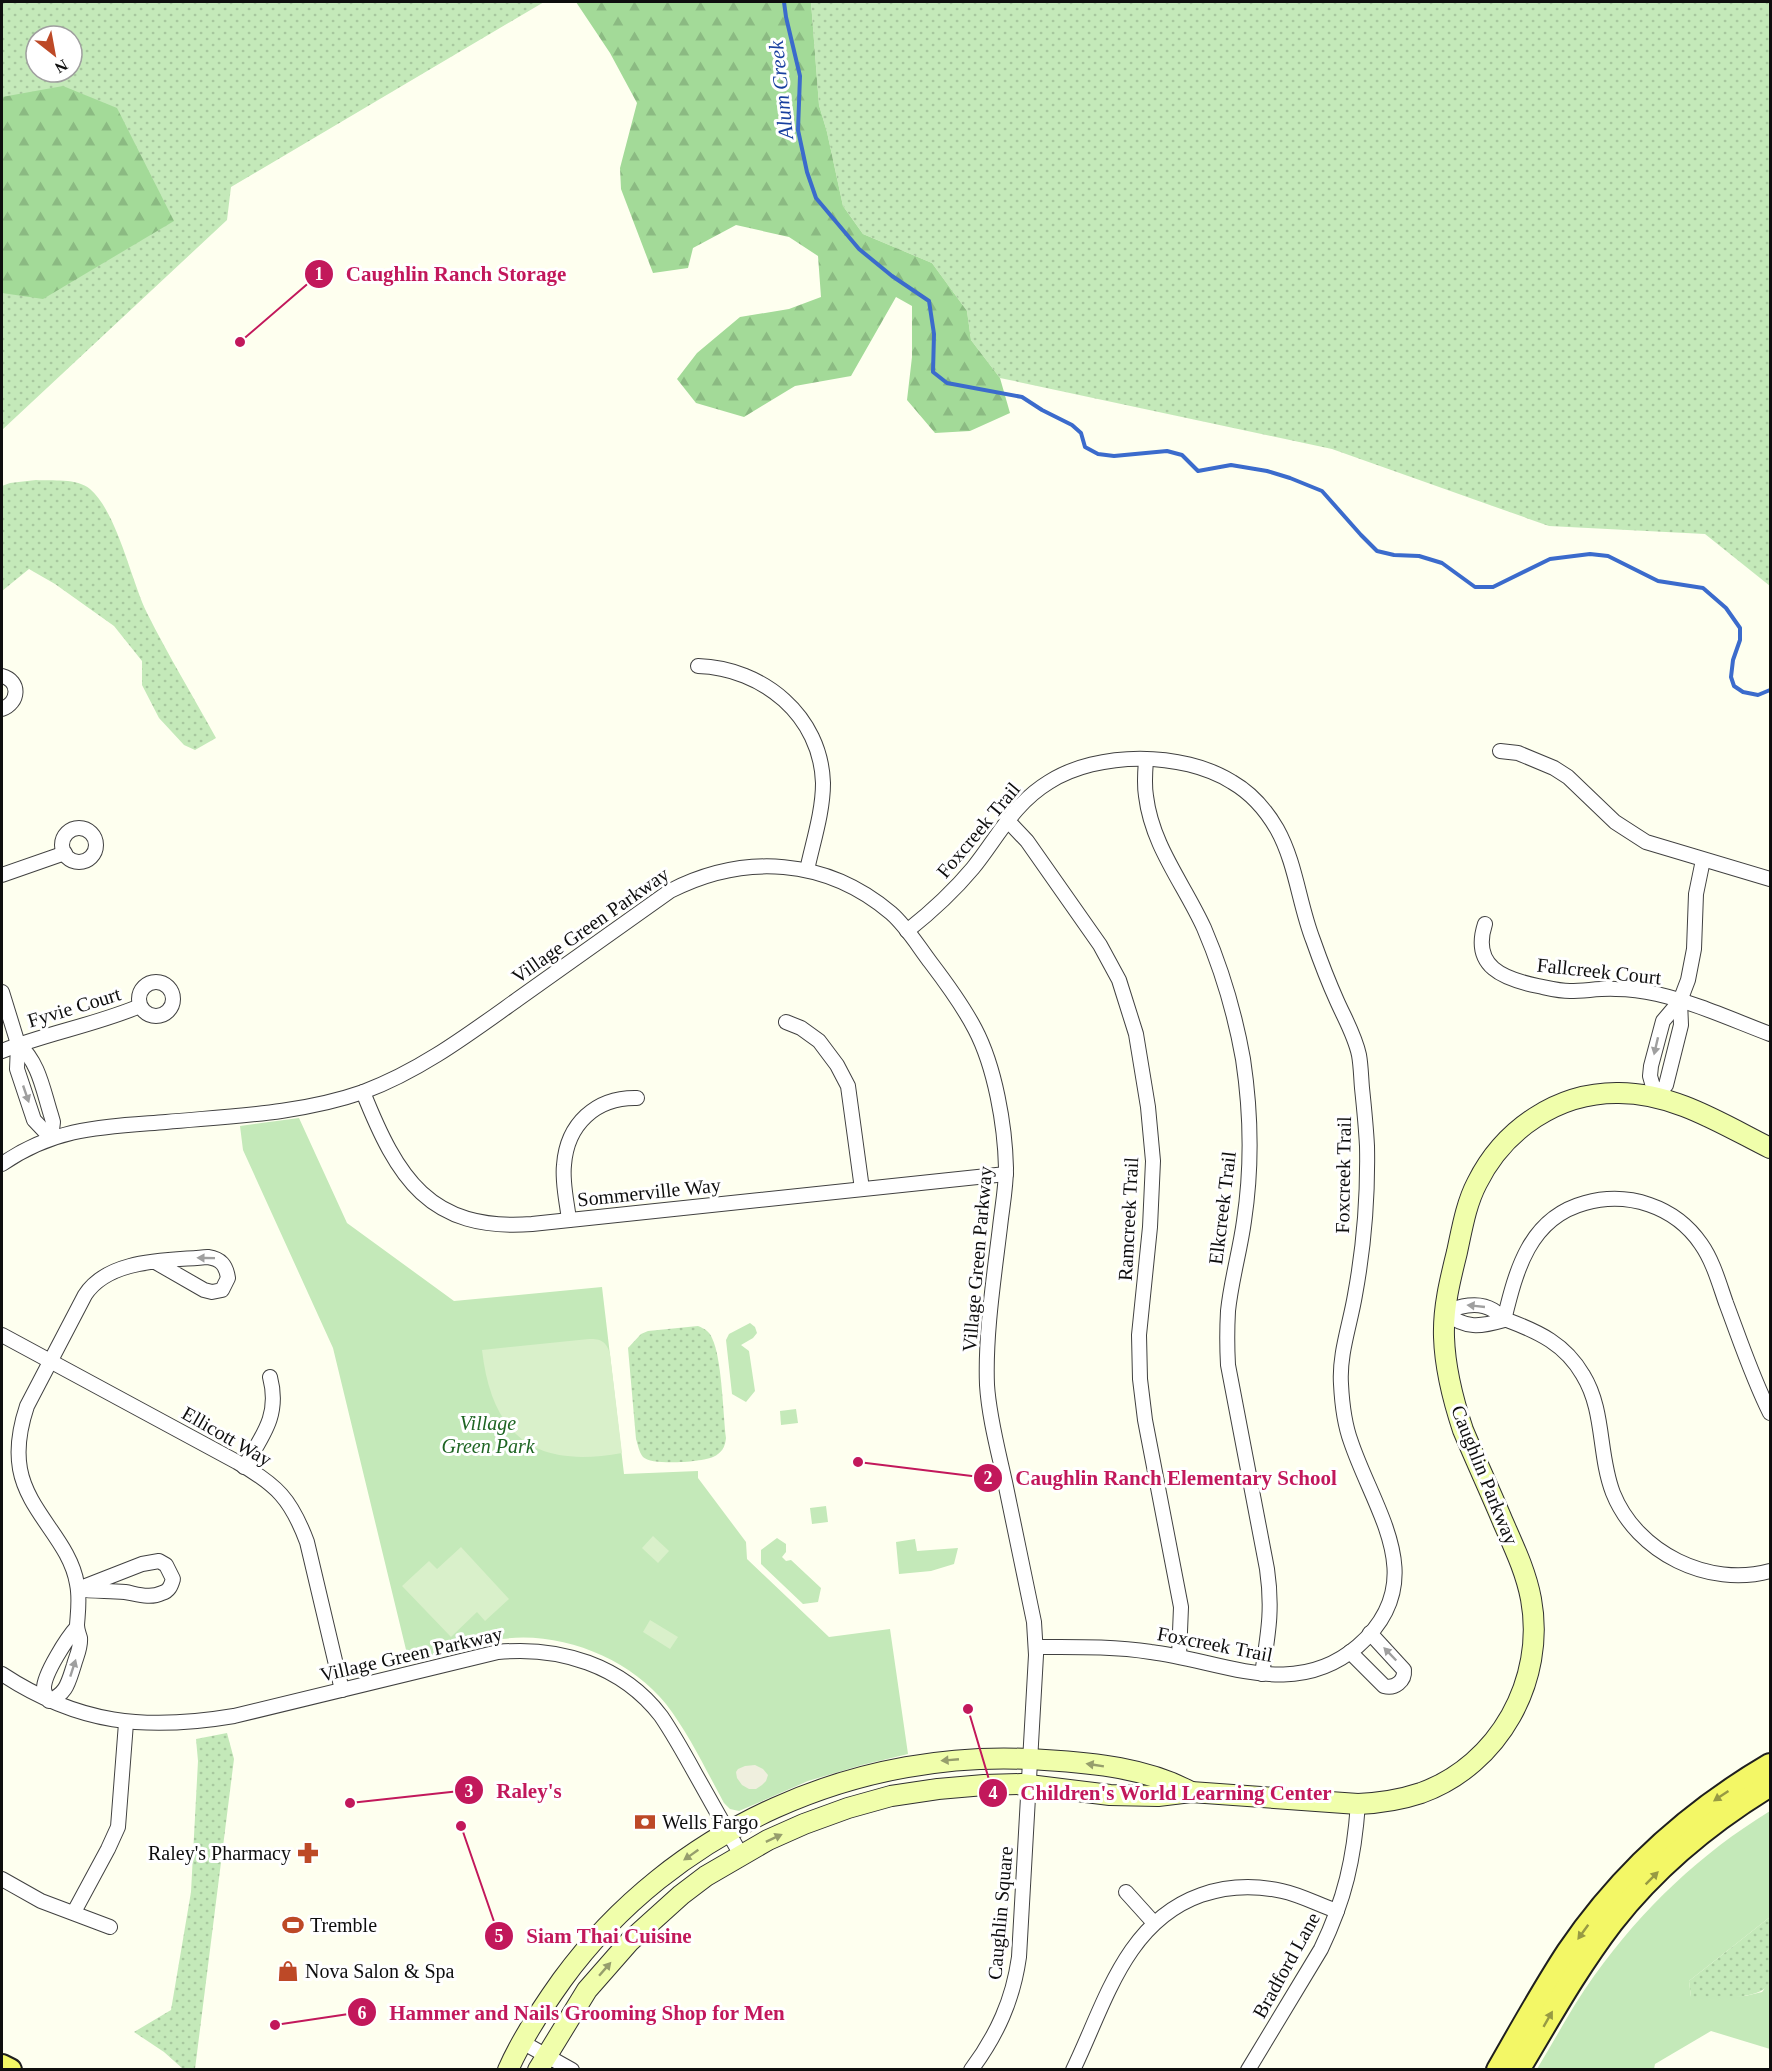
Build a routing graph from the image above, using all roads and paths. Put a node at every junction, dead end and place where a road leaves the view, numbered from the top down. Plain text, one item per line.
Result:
1 (698, 666) dead end
2 (2, 676) edge
3 (2, 710) edge
4 (1500, 751) dead end
5 (1146, 760) junction
6 (1007, 820) junction
7 (65, 853) dead end
8 (1703, 860) junction
9 (807, 870) junction
10 (2, 875) edge
11 (1770, 879) edge
12 (1485, 924) dead end
13 (907, 931) junction
14 (2, 992) edge
15 (1680, 1001) junction
16 (140, 1006) dead end
17 (786, 1022) dead end
18 (1770, 1034) edge
19 (18, 1044) junction
20 (2, 1051) edge
21 (363, 1092) junction
22 (1656, 1096) junction
23 (637, 1098) dead end
24 (51, 1138) junction
25 (1770, 1148) edge
26 (2, 1164) edge
27 (1006, 1174) junction
28 (862, 1189) junction
29 (569, 1220) junction
30 (157, 1263) junction
31 (1445, 1313) junction
32 (1504, 1320) junction
33 (2, 1335) edge
34 (51, 1361) junction
35 (270, 1377) dead end
36 (1770, 1413) edge
37 (244, 1467) junction
38 (1770, 1571) edge
39 (78, 1590) junction
40 (77, 1627) junction
41 (1370, 1634) junction
42 (1036, 1647) junction
43 (1350, 1652) junction
44 (1179, 1656) junction
45 (2, 1674) edge
46 (1262, 1674) junction
47 (342, 1690) junction
48 (49, 1701) junction
49 (126, 1723) junction
50 (1030, 1758) junction
51 (1770, 1765) edge
52 (1029, 1785) junction
53 (1770, 1785) edge
54 (1191, 1792) junction
55 (1358, 1804) junction
56 (728, 1831) junction
57 (741, 1855) junction
58 (2, 1879) edge
59 (1126, 1892) dead end
60 (1337, 1911) junction
61 (74, 1912) junction
62 (1154, 1923) junction
63 (110, 1927) dead end
64 (522, 2042) junction
65 (542, 2062) edge
66 (2, 2066) edge
67 (10, 2070) edge
68 (508, 2070) edge
69 (572, 2070) edge
70 (971, 2070) edge
71 (1073, 2070) edge
72 (1248, 2070) edge
73 (1498, 2070) edge
74 (1518, 2070) edge

1 - 9 street
2 - 3 street
4 - 8 street
5 - 6 street, Foxcreek Trail
5 - 41 street, Foxcreek Trail
5 - 46 street, Elkcreek Trail
6 - 13 street, Foxcreek Trail
6 - 44 street, Ramcreek Trail
7 - 10 street
8 - 11 street
8 - 15 street
9 - 13 street, Village Green Parkway
9 - 21 street, Village Green Parkway
12 - 15 street, Fallcreek Court
13 - 27 street, Village Green Parkway
14 - 19 street
15 - 18 street, Fallcreek Court
15 - 22 street
16 - 19 street, Fyvie Court
17 - 28 street
19 - 20 street, Fyvie Court
19 - 24 street
21 - 24 street, Village Green Parkway
21 - 29 street, Sommerville Way
22 - 25 street, Caughlin Parkway
22 - 31 street, Caughlin Parkway
23 - 29 street
24 - 26 street, Village Green Parkway
27 - 28 street, Sommerville Way
27 - 42 street, Village Green Parkway
28 - 29 street, Sommerville Way
30 -> 30 street
30 - 34 street
31 - 32 street
31 - 55 street, Caughlin Parkway
32 - 36 street
32 - 38 street
33 - 34 street, Ellicott Way
34 - 37 street, Ellicott Way
34 - 39 street
35 - 37 street
37 - 47 street, Ellicott Way
39 - 39 street
39 - 40 street
40 - 48 street
48 -> 40 street
41 - 43 street, Foxcreek Trail
43 -> 41 street
42 - 44 street, Foxcreek Trail
42 - 50 street, Village Green Parkway
43 - 46 street, Foxcreek Trail
44 - 46 street, Foxcreek Trail
45 - 48 street, Village Green Parkway
47 - 49 street, Village Green Parkway
47 - 56 street, Village Green Parkway
48 - 49 street, Village Green Parkway
49 - 61 street
50 - 52 street, Village Green Parkway
54 -> 50 street, Caughlin Parkway
50 -> 56 street, Caughlin Parkway
51 -> 73 main road
52 - 54 street, Caughlin Parkway
57 -> 52 street, Caughlin Parkway
52 - 70 street, Caughlin Square
74 -> 53 main road
54 - 55 street, Caughlin Parkway
55 - 60 street, Bradford Lane
56 - 57 street, Village Green Parkway
56 -> 64 street, Caughlin Parkway
65 -> 57 street, Caughlin Parkway
58 - 61 street
59 - 62 street
60 - 62 street
60 - 72 street, Bradford Lane
61 - 63 street
62 - 71 street
64 - 65 street
64 - 68 street, Caughlin Parkway
65 - 69 street
66 - 67 main road

